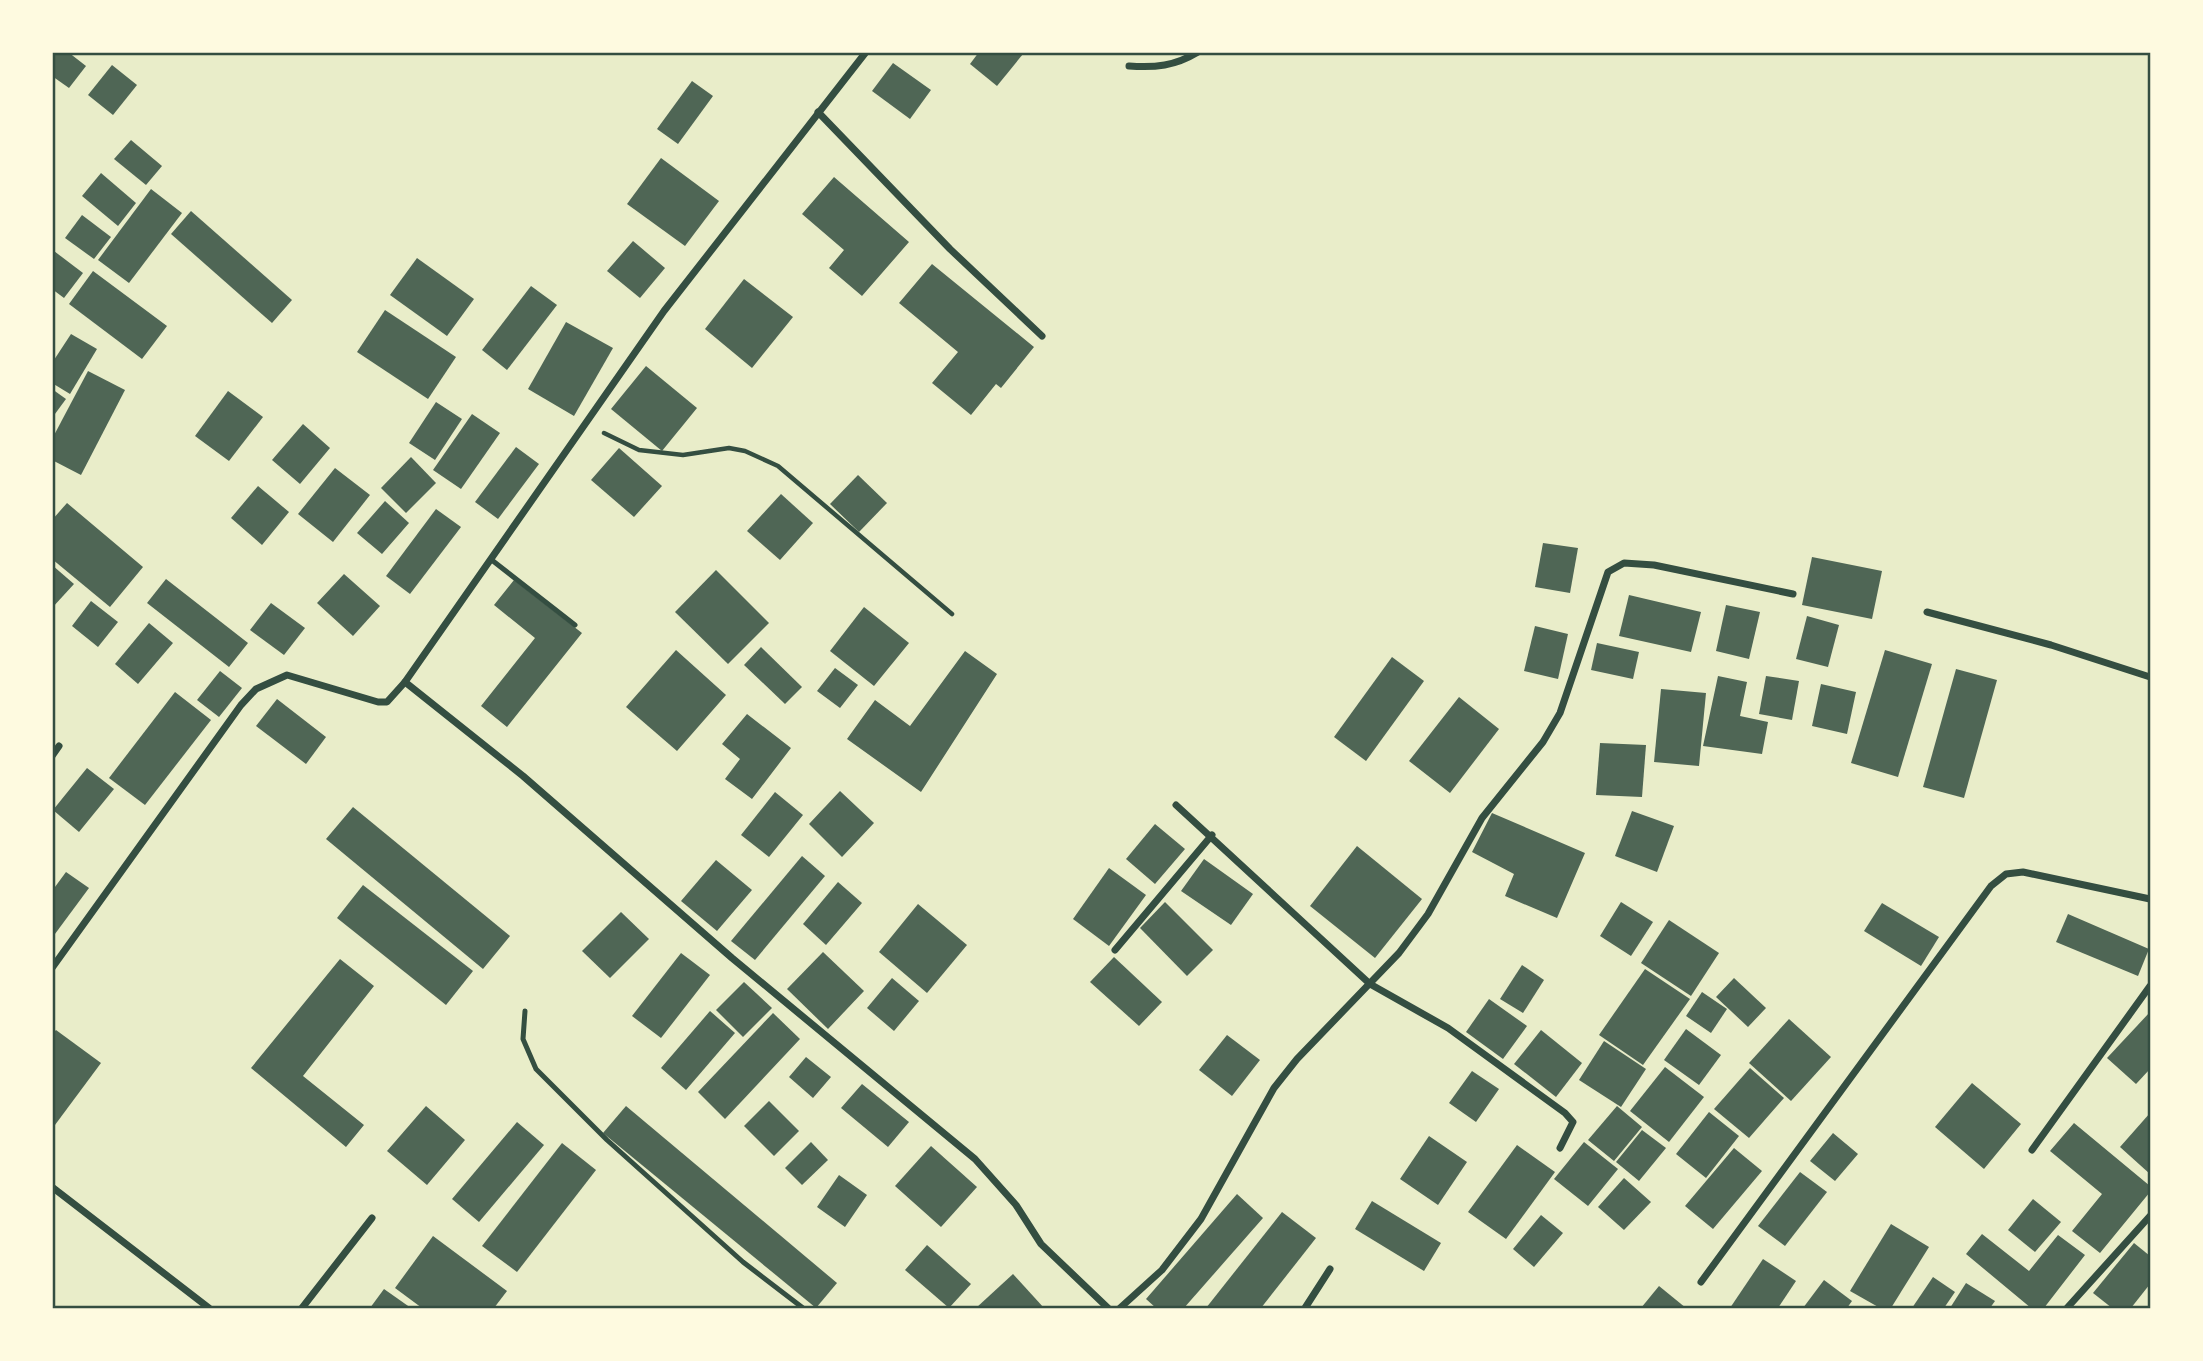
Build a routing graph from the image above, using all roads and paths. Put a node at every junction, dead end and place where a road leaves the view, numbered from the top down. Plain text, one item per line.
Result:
1 (866, 52) edge
2 (1198, 52) edge
3 (1129, 66) dead end
4 (818, 112) junction
5 (1042, 336) dead end
6 (584, 424) junction
7 (493, 561) junction
8 (1793, 594) dead end
9 (1927, 612) dead end
10 (952, 614) dead end
11 (575, 625) dead end
12 (2151, 677) edge
13 (405, 682) junction
14 (59, 746) dead end
15 (52, 757) edge
16 (1176, 805) dead end
17 (1212, 835) junction
18 (2151, 899) edge
19 (1115, 950) dead end
20 (52, 968) edge
21 (1370, 984) junction
22 (2151, 986) edge
23 (525, 1011) dead end
24 (1560, 1148) dead end
25 (2032, 1150) dead end
26 (52, 1187) edge
27 (2151, 1216) edge
28 (372, 1218) dead end
29 (1330, 1269) dead end
30 (1701, 1282) dead end
31 (209, 1308) edge
32 (302, 1308) edge
33 (803, 1308) edge
34 (1108, 1308) edge
35 (1120, 1308) edge
36 (1305, 1308) edge
37 (2067, 1308) edge

1 - 4 street
2 - 3 street
4 - 5 street
4 - 6 street
6 - 7 street
6 - 10 path
7 - 11 lane
7 - 13 street
8 - 21 street
9 - 12 street
13 - 20 street
13 - 34 street
14 - 15 street
16 - 17 street
17 - 19 street
17 - 21 street
18 - 30 street
21 - 24 street
21 - 35 street
22 - 25 street
23 - 33 lane
26 - 31 street
27 - 37 street
28 - 32 street
29 - 36 street

